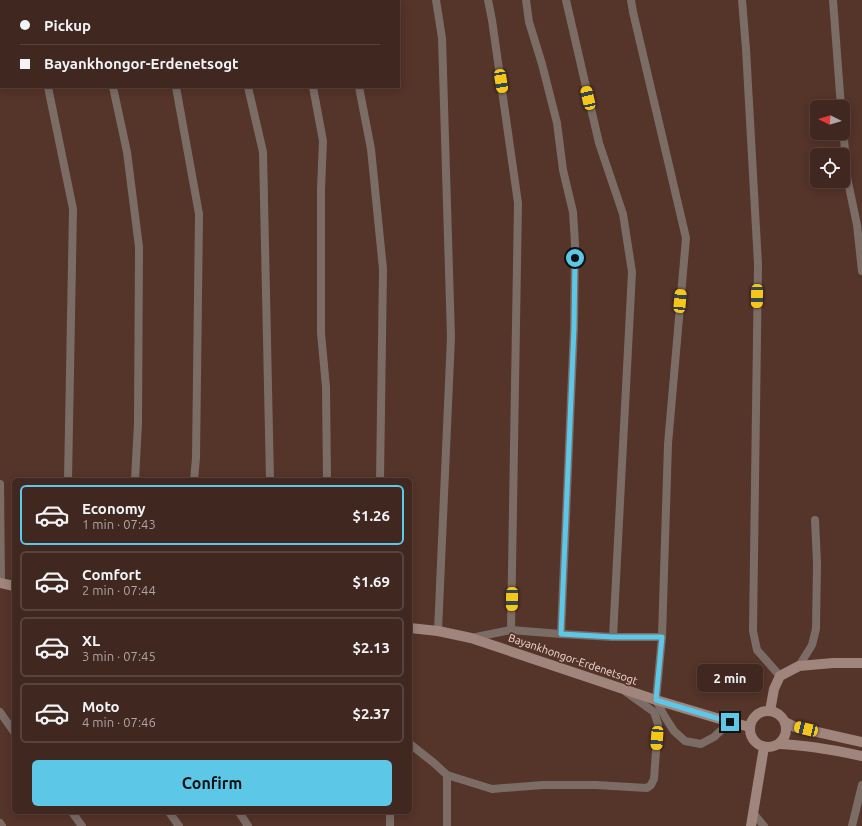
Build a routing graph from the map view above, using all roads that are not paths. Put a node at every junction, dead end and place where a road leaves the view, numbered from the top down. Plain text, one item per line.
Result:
1 (436, 0) edge
2 (488, 0) edge
3 (526, 0) edge
4 (566, 0) edge
5 (631, 0) edge
6 (742, 0) edge
7 (833, 0) edge
8 (48, 88) edge
9 (113, 88) edge
10 (176, 88) edge
11 (248, 88) edge
12 (313, 88) edge
13 (359, 88) edge
14 (841, 100) edge
15 (844, 140) edge
16 (862, 271) edge
17 (68, 478) edge
18 (135, 478) edge
19 (194, 478) edge
20 (270, 478) edge
21 (327, 478) edge
22 (380, 478) edge
23 (0, 484) edge
24 (815, 520) dead end
25 (8, 585) edge
26 (412, 628) edge
27 (511, 630) junction
28 (438, 631) junction
29 (561, 634) junction
30 (613, 637) junction
31 (662, 637) junction
32 (471, 638) junction
33 (862, 663) edge
34 (799, 666) junction
35 (780, 676) junction
36 (620, 688) junction
37 (656, 700) junction
38 (770, 711) junction
39 (0, 712) edge
40 (730, 722) junction
41 (785, 722) junction
42 (750, 727) junction
43 (12, 729) edge
44 (862, 742) edge
45 (779, 744) junction
46 (412, 746) edge
47 (764, 747) junction
48 (862, 756) edge
49 (446, 775) junction
50 (862, 785) edge
51 (753, 813) junction
52 (73, 814) edge
53 (170, 814) edge
54 (240, 814) edge
55 (390, 814) edge
56 (0, 823) edge
57 (2, 826) edge
58 (82, 826) edge
59 (179, 826) edge
60 (248, 826) edge
61 (390, 826) edge
62 (447, 826) edge
63 (751, 826) edge
64 (764, 826) edge
65 (852, 826) edge

1 - 28 street
2 - 27 street
3 - 29 street
4 - 30 street
5 - 31 street
6 - 35 street
7 - 14 street
8 - 17 street
9 - 18 street
10 - 19 street
11 - 20 street
12 - 21 street
13 - 22 street
15 - 16 street
23 - 25 street
24 - 34 street
26 - 28 street, Bayankhongor-Erdenetsogt
27 - 29 street
27 - 32 street
28 - 32 street, Bayankhongor-Erdenetsogt
29 - 30 street
30 - 31 street
31 - 37 street
32 - 36 street, Bayankhongor-Erdenetsogt
33 - 34 street
34 - 35 street
35 - 38 street
36 - 37 street, Bayankhongor-Erdenetsogt
36 - 49 street
37 - 40 street, Bayankhongor-Erdenetsogt
37 - 40 street
38 - 41 street
38 - 42 street
39 - 43 street
40 - 42 street, Bayankhongor-Erdenetsogt
41 - 44 street
41 - 45 street
42 - 47 street
45 - 47 street
45 - 48 street
46 - 49 street
47 - 51 street
49 - 62 street
50 - 65 street
51 - 63 street
51 - 64 street
52 - 58 street
53 - 59 street
54 - 60 street
55 - 61 street
56 - 57 street

